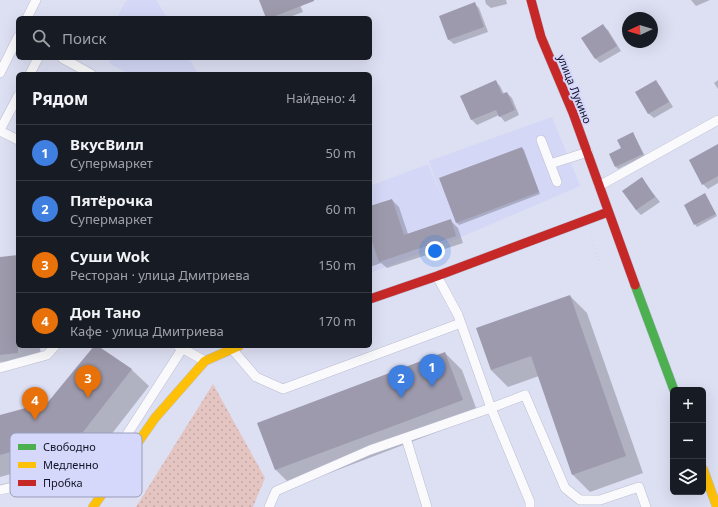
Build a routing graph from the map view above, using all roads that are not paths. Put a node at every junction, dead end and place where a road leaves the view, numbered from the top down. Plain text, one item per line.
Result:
1 (36, 0) edge
2 (531, 0) edge
3 (28, 16) edge
4 (16, 41) edge
5 (37, 60) edge
6 (66, 60) edge
7 (31, 72) edge
8 (87, 72) edge
9 (0, 73) edge
10 (16, 100) edge
11 (718, 120) edge
12 (0, 131) edge
13 (16, 139) edge
14 (541, 140) dead end
15 (588, 152) junction
16 (550, 164) junction
17 (557, 182) dead end
18 (599, 186) junction
19 (608, 212) junction
20 (437, 276) junction
21 (372, 297) edge
22 (461, 323) junction
23 (53, 348) edge
24 (181, 348) edge
25 (184, 348) edge
26 (235, 348) edge
27 (205, 361) junction
28 (0, 368) edge
29 (673, 387) edge
30 (492, 408) junction
31 (128, 433) edge
32 (142, 438) edge
33 (406, 438) junction
34 (706, 477) edge
35 (10, 488) edge
36 (0, 490) edge
37 (100, 497) edge
38 (93, 507) edge
39 (269, 507) edge
40 (427, 507) edge
41 (530, 507) edge
42 (646, 507) edge
43 (717, 507) edge

1 - 3 lane
2 - 15 street, улица Лукино
4 - 9 lane
5 - 7 lane
6 - 8 lane
10 - 12 lane
11 - 18 lane
12 - 13 lane
14 - 16 lane
15 - 16 lane
15 - 18 street, улица Лукино
16 - 17 lane
18 - 19 street, улица Лукино
19 - 20 street
19 - 29 street
20 - 21 street
20 - 22 lane
22 - 26 lane
22 - 30 lane
23 - 28 lane
24 - 31 lane
25 - 27 lane
26 - 27 street
27 - 32 street
30 - 33 lane
30 - 41 lane
30 - 42 lane
33 - 39 lane
33 - 40 lane
34 - 43 street
35 - 36 lane
37 - 38 street

